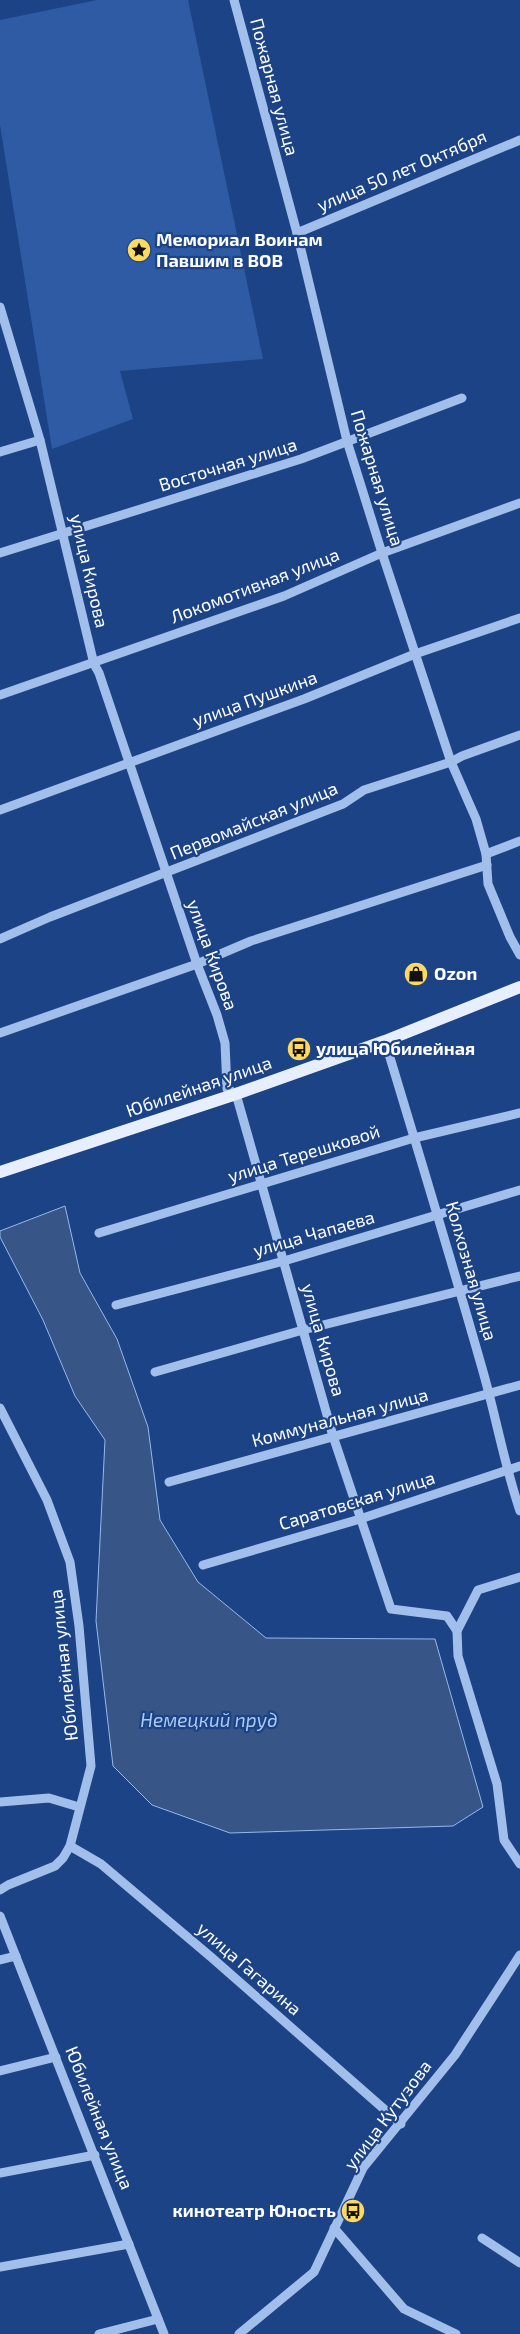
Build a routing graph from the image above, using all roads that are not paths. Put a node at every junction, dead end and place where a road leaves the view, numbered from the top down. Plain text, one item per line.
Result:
1 (234, 0) edge
2 (520, 140) edge
3 (297, 233) junction
4 (0, 312) edge
5 (462, 398) dead end
6 (40, 440) junction
7 (347, 441) junction
8 (0, 452) edge
9 (520, 502) edge
10 (63, 533) junction
11 (0, 553) edge
12 (382, 553) junction
13 (520, 618) edge
14 (415, 654) junction
15 (94, 664) junction
16 (0, 695) edge
17 (520, 735) edge
18 (129, 762) junction
19 (451, 762) junction
20 (0, 810) edge
21 (520, 841) edge
22 (486, 854) junction
23 (486, 865) junction
24 (166, 874) junction
25 (0, 939) edge
26 (520, 954) edge
27 (196, 964) junction
28 (520, 987) edge
29 (0, 1032) edge
30 (385, 1041) junction
31 (236, 1094) junction
32 (520, 1113) edge
33 (414, 1138) junction
34 (0, 1172) edge
35 (262, 1184) junction
36 (520, 1190) edge
37 (438, 1215) junction
38 (99, 1233) dead end
39 (284, 1261) junction
40 (520, 1276) edge
41 (460, 1292) junction
42 (116, 1305) dead end
43 (303, 1330) junction
44 (155, 1372) dead end
45 (520, 1385) edge
46 (489, 1393) junction
47 (0, 1408) edge
48 (333, 1436) junction
49 (520, 1466) edge
50 (506, 1470) junction
51 (169, 1482) dead end
52 (520, 1511) edge
53 (360, 1519) junction
54 (203, 1565) dead end
55 (520, 1576) edge
56 (456, 1631) junction
57 (0, 1802) edge
58 (79, 1807) junction
59 (70, 1846) junction
60 (520, 1864) edge
61 (0, 1890) edge
62 (0, 1916) edge
63 (520, 1955) edge
64 (16, 1956) junction
65 (0, 1960) edge
66 (56, 2057) junction
67 (0, 2071) edge
68 (401, 2124) junction
69 (95, 2155) junction
70 (0, 2173) edge
71 (334, 2228) junction
72 (482, 2238) dead end
73 (129, 2244) junction
74 (520, 2263) edge
75 (0, 2267) edge
76 (158, 2319) junction
77 (99, 2334) edge
78 (164, 2334) edge
79 (239, 2334) edge
80 (456, 2334) edge

1 - 3 street, Пожарная улица
2 - 3 street, улица 50 лет Октября
3 - 7 street, Пожарная улица
4 - 6 street, улица Кирова
5 - 7 street, Восточная улица
6 - 8 street
6 - 10 street, улица Кирова
7 - 10 street, Восточная улица
7 - 12 street, Пожарная улица
9 - 12 street, Локомотивная улица
10 - 11 street, Восточная улица
10 - 15 street, улица Кирова
12 - 14 street, Пожарная улица
12 - 15 street, Локомотивная улица
13 - 14 street, улица Пушкина
14 - 18 street, улица Пушкина
14 - 19 street, Пожарная улица
15 - 16 street, Локомотивная улица
15 - 18 street, улица Кирова
17 - 19 street, Первомайская улица
18 - 20 street, улица Пушкина
18 - 24 street, улица Кирова
19 - 22 street, Пожарная улица
19 - 24 street, Первомайская улица
21 - 22 street
22 - 23 street, Пожарная улица
23 - 26 street, Пожарная улица
23 - 27 street
24 - 25 street, Первомайская улица
24 - 27 street, улица Кирова
27 - 29 street
27 - 31 street, улица Кирова
28 - 30 main road, Юбилейная улица
30 - 31 main road, Юбилейная улица
30 - 33 street, Колхозная улица
31 - 34 main road, Юбилейная улица
31 - 35 street, улица Кирова
32 - 33 street, улица Терешковой
33 - 35 street, улица Терешковой
33 - 37 street, Колхозная улица
35 - 38 street, улица Терешковой
35 - 39 street, улица Кирова
36 - 37 street, улица Чапаева
37 - 39 street, улица Чапаева
37 - 41 street, Колхозная улица
39 - 42 street, улица Чапаева
39 - 43 street, улица Кирова
40 - 41 street
41 - 43 street
41 - 46 street, Колхозная улица
43 - 44 street
43 - 48 street, улица Кирова
45 - 46 street, Коммунальная улица
46 - 48 street, Коммунальная улица
46 - 50 street, Колхозная улица
47 - 58 street, Юбилейная улица
48 - 51 street, Коммунальная улица
48 - 53 street, улица Кирова
49 - 50 street, Саратовская улица
50 - 52 street, Колхозная улица
50 - 53 street, Саратовская улица
53 - 54 street, Саратовская улица
53 - 56 street, улица Кирова
55 - 56 street
56 - 60 street
57 - 58 street
58 - 59 street, Юбилейная улица
59 - 61 street, Юбилейная улица
59 - 68 street, улица Гагарина
62 - 64 street, Юбилейная улица
63 - 68 street, улица Кутузова
64 - 65 street
64 - 66 street, Юбилейная улица
66 - 67 street
66 - 69 street, Юбилейная улица
68 - 71 street, улица Кутузова
69 - 70 street
69 - 73 street, Юбилейная улица
71 - 79 street, улица Кутузова
71 - 80 street
72 - 74 street
73 - 75 street
73 - 76 street, Юбилейная улица
76 - 77 street
76 - 78 street, Юбилейная улица

